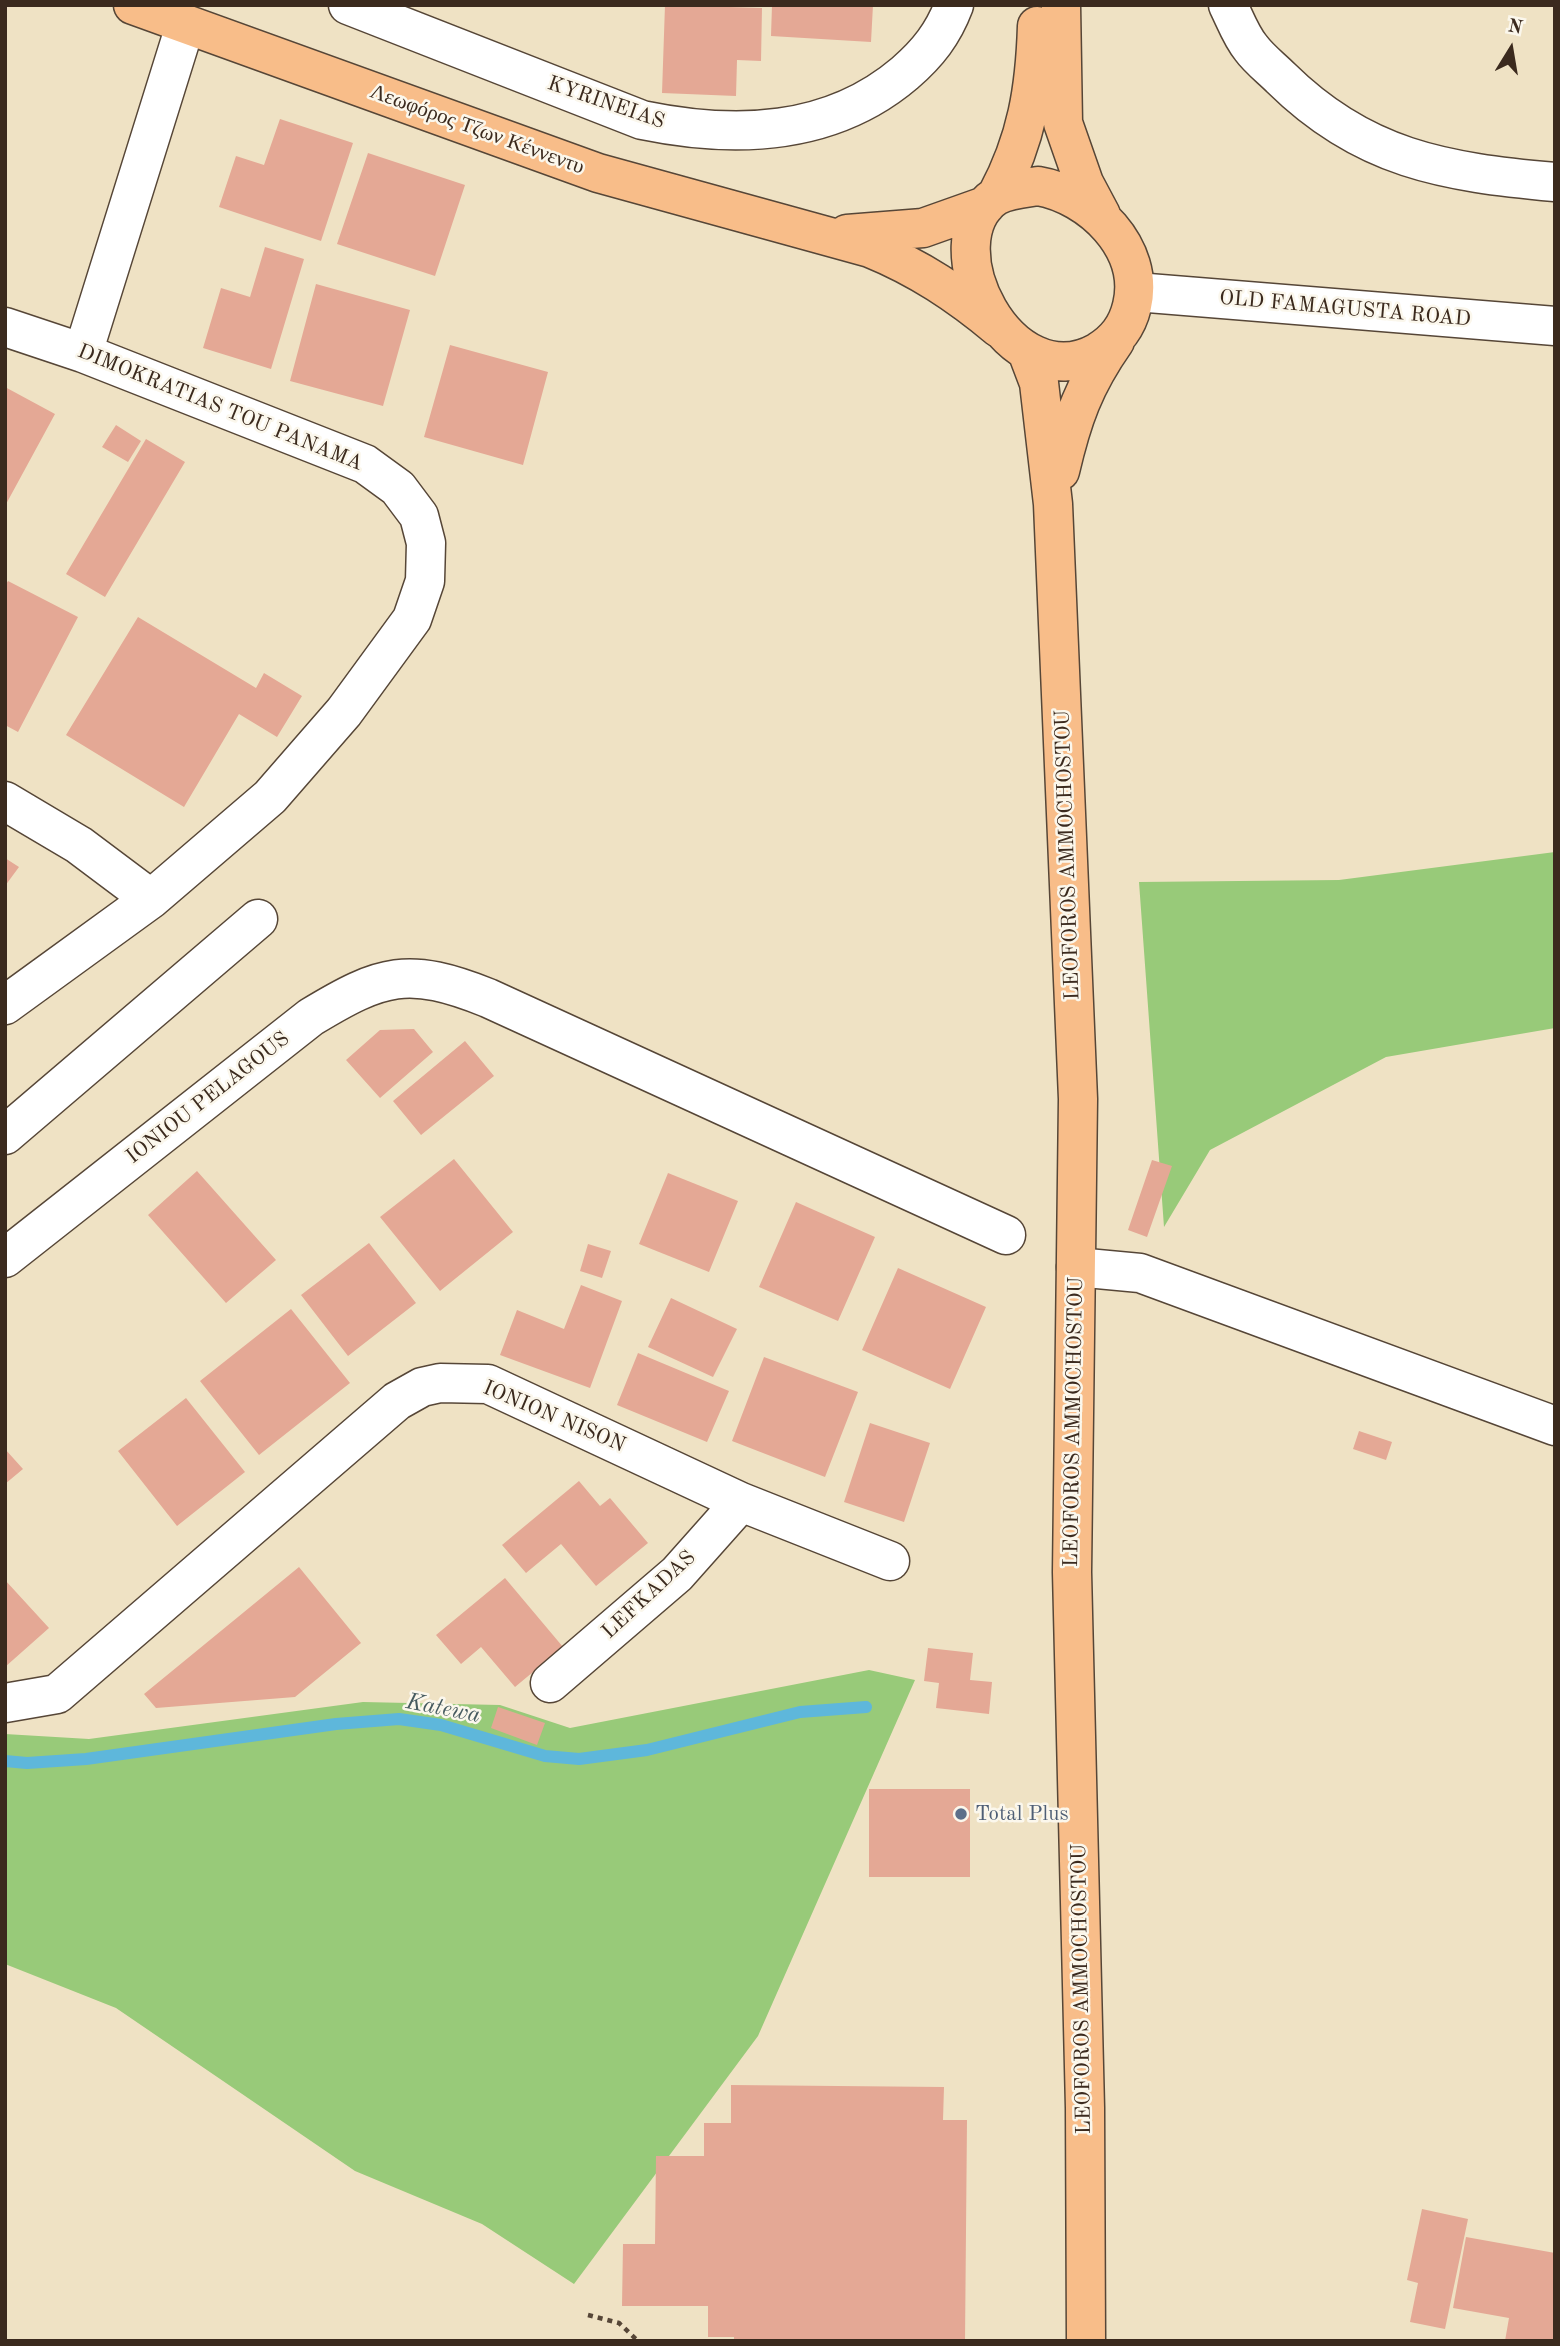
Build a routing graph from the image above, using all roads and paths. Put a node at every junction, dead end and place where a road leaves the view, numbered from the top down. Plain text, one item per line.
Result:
1 (133, 5) edge
2 (348, 5) edge
3 (954, 5) edge
4 (1038, 5) edge
5 (1061, 5) edge
6 (1228, 5) edge
7 (185, 26) junction
8 (1555, 182) edge
9 (991, 201) junction
10 (1106, 223) junction
11 (828, 234) junction
12 (1136, 292) junction
13 (1555, 326) edge
14 (5, 327) edge
15 (999, 328) junction
16 (1116, 339) junction
17 (83, 353) junction
18 (1028, 354) junction
19 (1053, 504) junction
20 (5, 801) edge
21 (151, 899) junction
22 (258, 919) dead end
23 (5, 1005) edge
24 (5, 1135) edge
25 (1006, 1235) dead end
26 (5, 1258) edge
27 (1076, 1267) junction
28 (1555, 1426) edge
29 (741, 1502) junction
30 (890, 1561) dead end
31 (550, 1684) dead end
32 (5, 1703) edge
33 (588, 2315) dead end
34 (638, 2341) edge
35 (1086, 2341) edge

1 - 7 main road, Λεωφόρος Τζων Κέννεντυ
2 - 3 street, KYRINEIAS
4 - 9 main road
5 - 10 main road
6 - 8 street
7 - 11 main road, Λεωφόρος Τζων Κέννεντυ
7 - 17 street
9 - 10 main road
9 - 11 main road
9 - 15 main road
10 - 12 main road
11 - 15 main road
12 - 13 street, OLD FAMAGUSTA ROAD
12 - 16 main road
14 - 17 street, DIMOKRATIAS TOU PANAMA
15 - 18 main road
16 - 18 main road
16 - 19 main road, LEOFOROS AMMOCHOSTOU
17 - 21 street, DIMOKRATIAS TOU PANAMA
18 - 19 main road, LEOFOROS AMMOCHOSTOU
19 - 27 main road, LEOFOROS AMMOCHOSTOU
20 - 21 street
21 - 23 street, DIMOKRATIAS TOU PANAMA
22 - 24 street
25 - 26 street, IONIOU PELAGOUS
27 - 28 street
27 - 35 main road, LEOFOROS AMMOCHOSTOU
29 - 30 street, IONION NISON
29 - 31 street, LEFKADAS
29 - 32 street, IONION NISON
33 - 34 path

